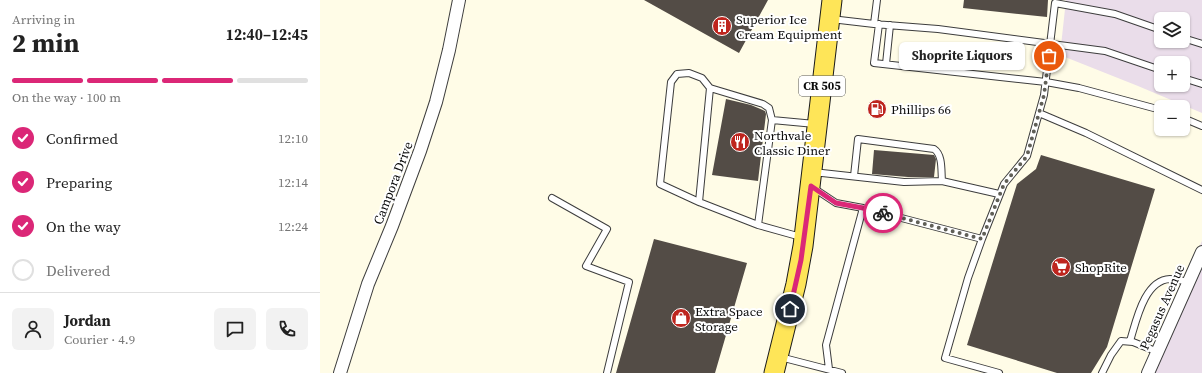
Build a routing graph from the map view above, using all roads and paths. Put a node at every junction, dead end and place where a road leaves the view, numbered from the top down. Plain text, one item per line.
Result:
1 (459, 0) edge
2 (832, 0) edge
3 (877, 0) edge
4 (1055, 2) edge
5 (830, 19) junction
6 (876, 24) junction
7 (890, 25) junction
8 (1154, 28) edge
9 (1190, 40) edge
10 (1050, 44) junction
11 (1202, 44) edge
12 (886, 64) junction
13 (1154, 68) edge
14 (1190, 80) edge
15 (1046, 82) junction
16 (1202, 84) edge
17 (710, 88) junction
18 (1154, 108) edge
19 (1039, 113) junction
20 (772, 120) junction
21 (1190, 121) edge
22 (818, 124) junction
23 (1202, 126) edge
24 (854, 176) junction
25 (812, 179) junction
26 (942, 181) junction
27 (1202, 190) edge
28 (1000, 194) junction
29 (552, 198) dead end
30 (699, 202) junction
31 (863, 208) junction
32 (758, 225) junction
33 (804, 238) junction
34 (982, 239) junction
35 (1202, 252) edge
36 (1189, 282) junction
37 (1130, 342) junction
38 (1158, 352) junction
39 (776, 365) edge
40 (829, 369) junction
41 (341, 373) edge
42 (607, 373) edge
43 (842, 373) edge
44 (998, 373) edge
45 (1102, 373) edge
46 (1148, 373) edge

1 - 41 street, Campora Drive
2 - 5 main road, CR 505
3 - 6 lane
4 - 8 lane
4 - 10 lane
5 - 6 lane
5 - 22 main road, CR 505
6 - 7 lane
6 - 12 lane
7 - 10 lane
7 - 12 lane
9 - 11 lane
10 - 13 lane
10 - 15 lane
12 - 15 lane
14 - 16 lane
15 - 18 lane
15 - 19 lane
17 - 20 lane
17 - 30 lane
17 - 30 lane
19 - 27 lane
19 - 28 lane
20 - 22 lane
20 - 32 lane
21 - 23 lane
22 - 25 main road, CR 505
24 - 25 lane
24 - 26 lane
24 - 26 lane
25 - 31 lane
25 - 33 main road, CR 505
26 - 28 lane
28 - 34 lane
29 - 42 lane
30 - 32 lane
31 - 34 lane
31 - 40 lane
32 - 33 lane
33 - 39 main road, CR 505
34 - 44 lane
35 - 36 street, Pegasus Avenue
36 - 37 lane
36 - 38 street, Pegasus Avenue
37 - 38 lane
37 - 45 lane
38 - 46 street, Pegasus Avenue
39 - 40 lane
40 - 43 lane

